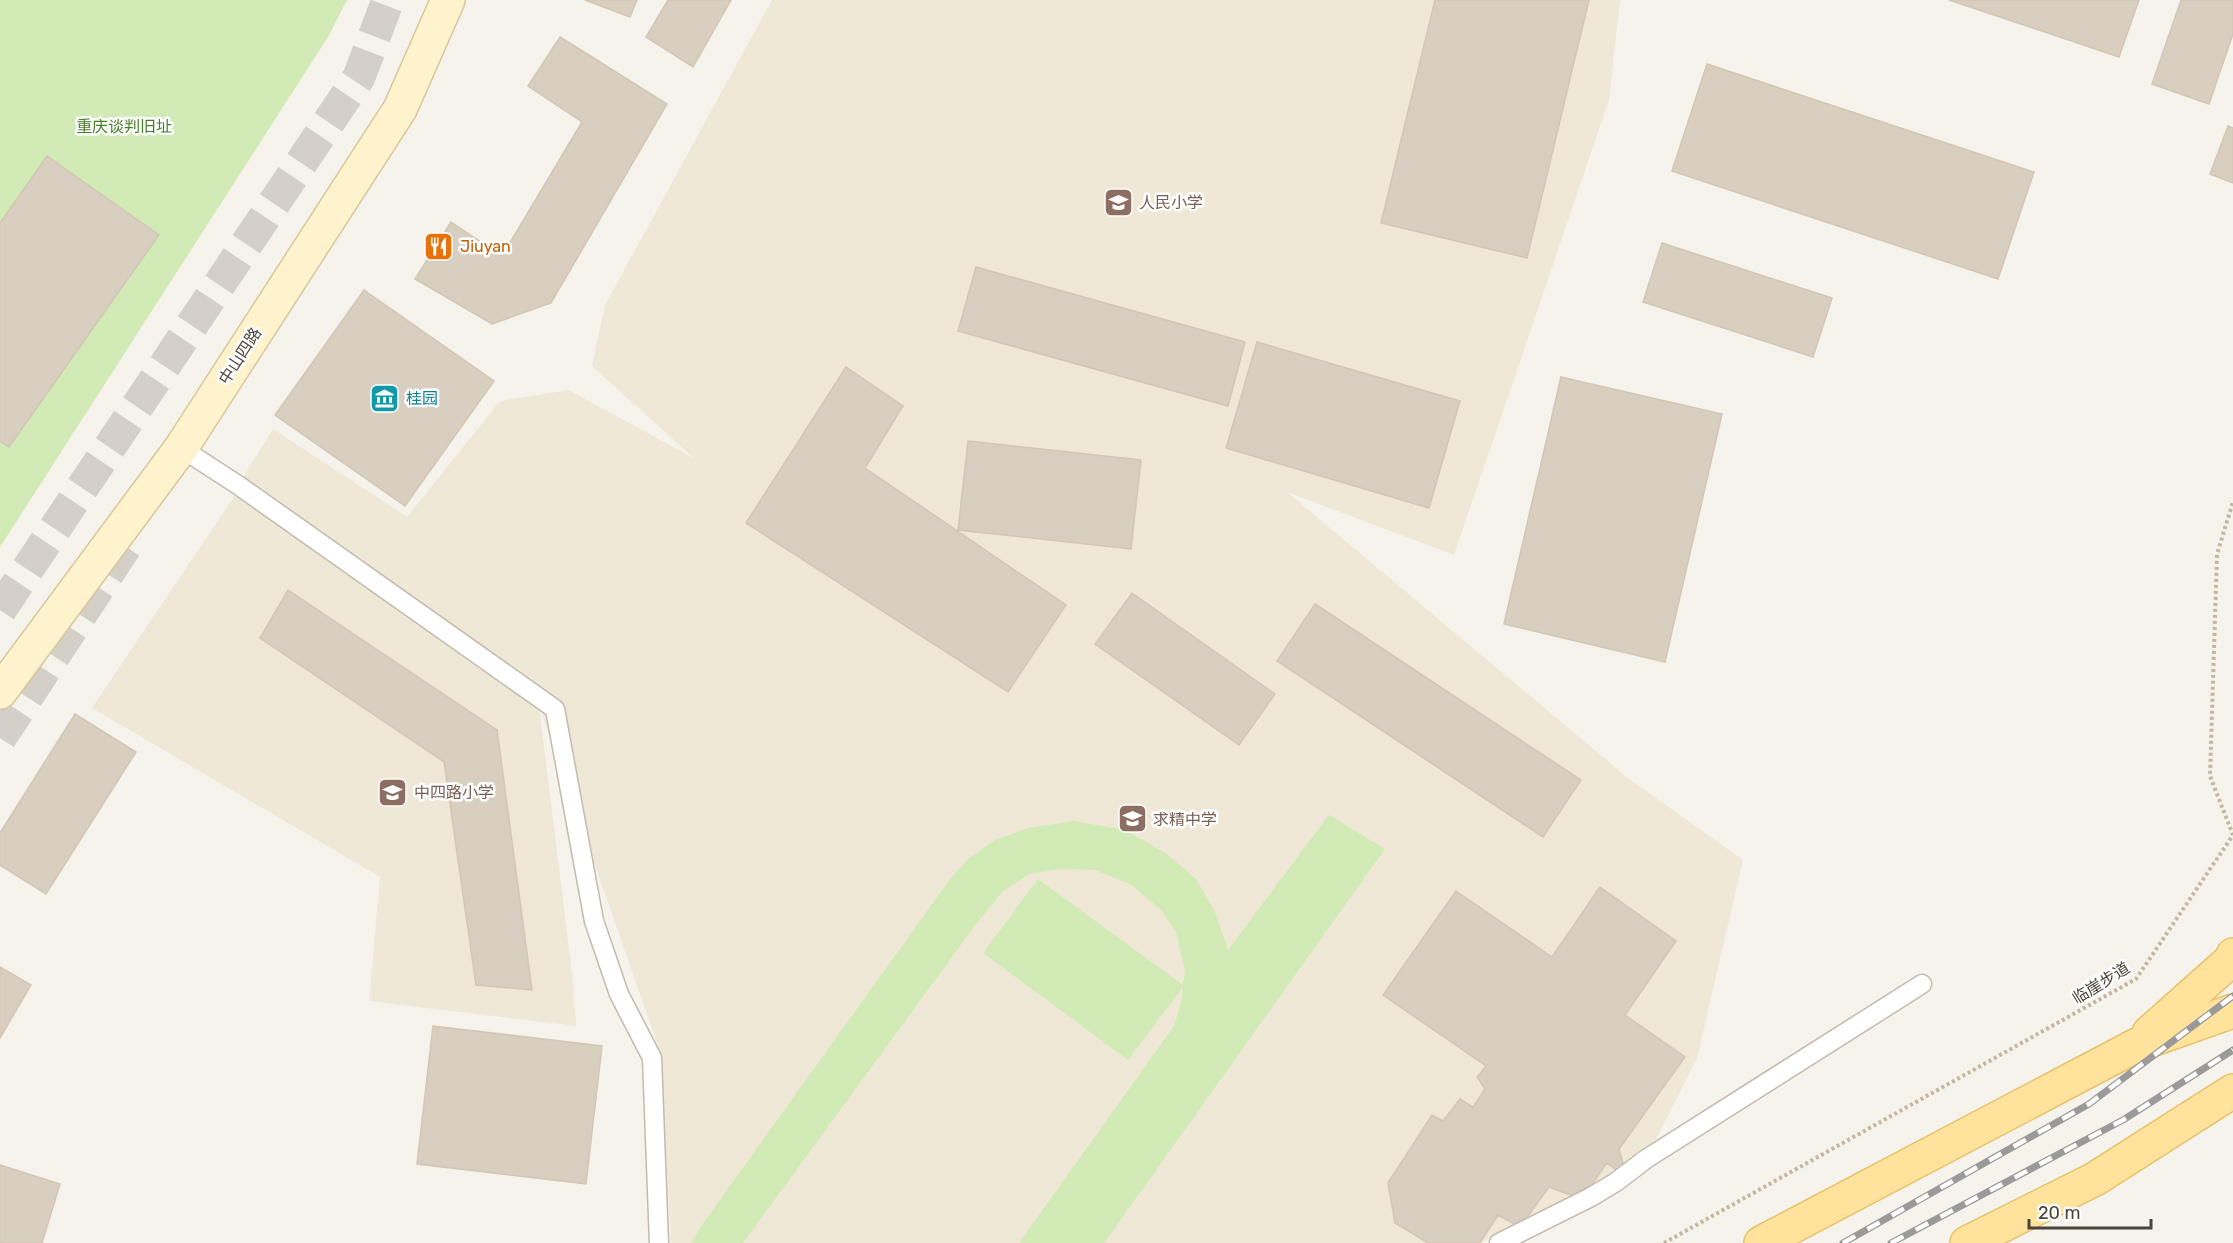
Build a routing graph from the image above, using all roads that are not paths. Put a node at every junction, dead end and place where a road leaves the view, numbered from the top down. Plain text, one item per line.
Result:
1 (448, 0) edge
2 (180, 447) junction
3 (0, 692) edge
4 (2233, 955) edge
5 (1922, 984) dead end
6 (2233, 1011) edge
7 (2137, 1044) junction
8 (2233, 1091) edge
9 (659, 1243) edge
10 (1499, 1243) edge
11 (1761, 1243) edge
12 (1967, 1243) edge

1 - 2 street, 中山四路
2 - 3 street, 中山四路
2 - 9 lane
4 - 7 main road
5 - 10 lane
6 - 7 main road
7 - 11 main road
8 - 12 main road

